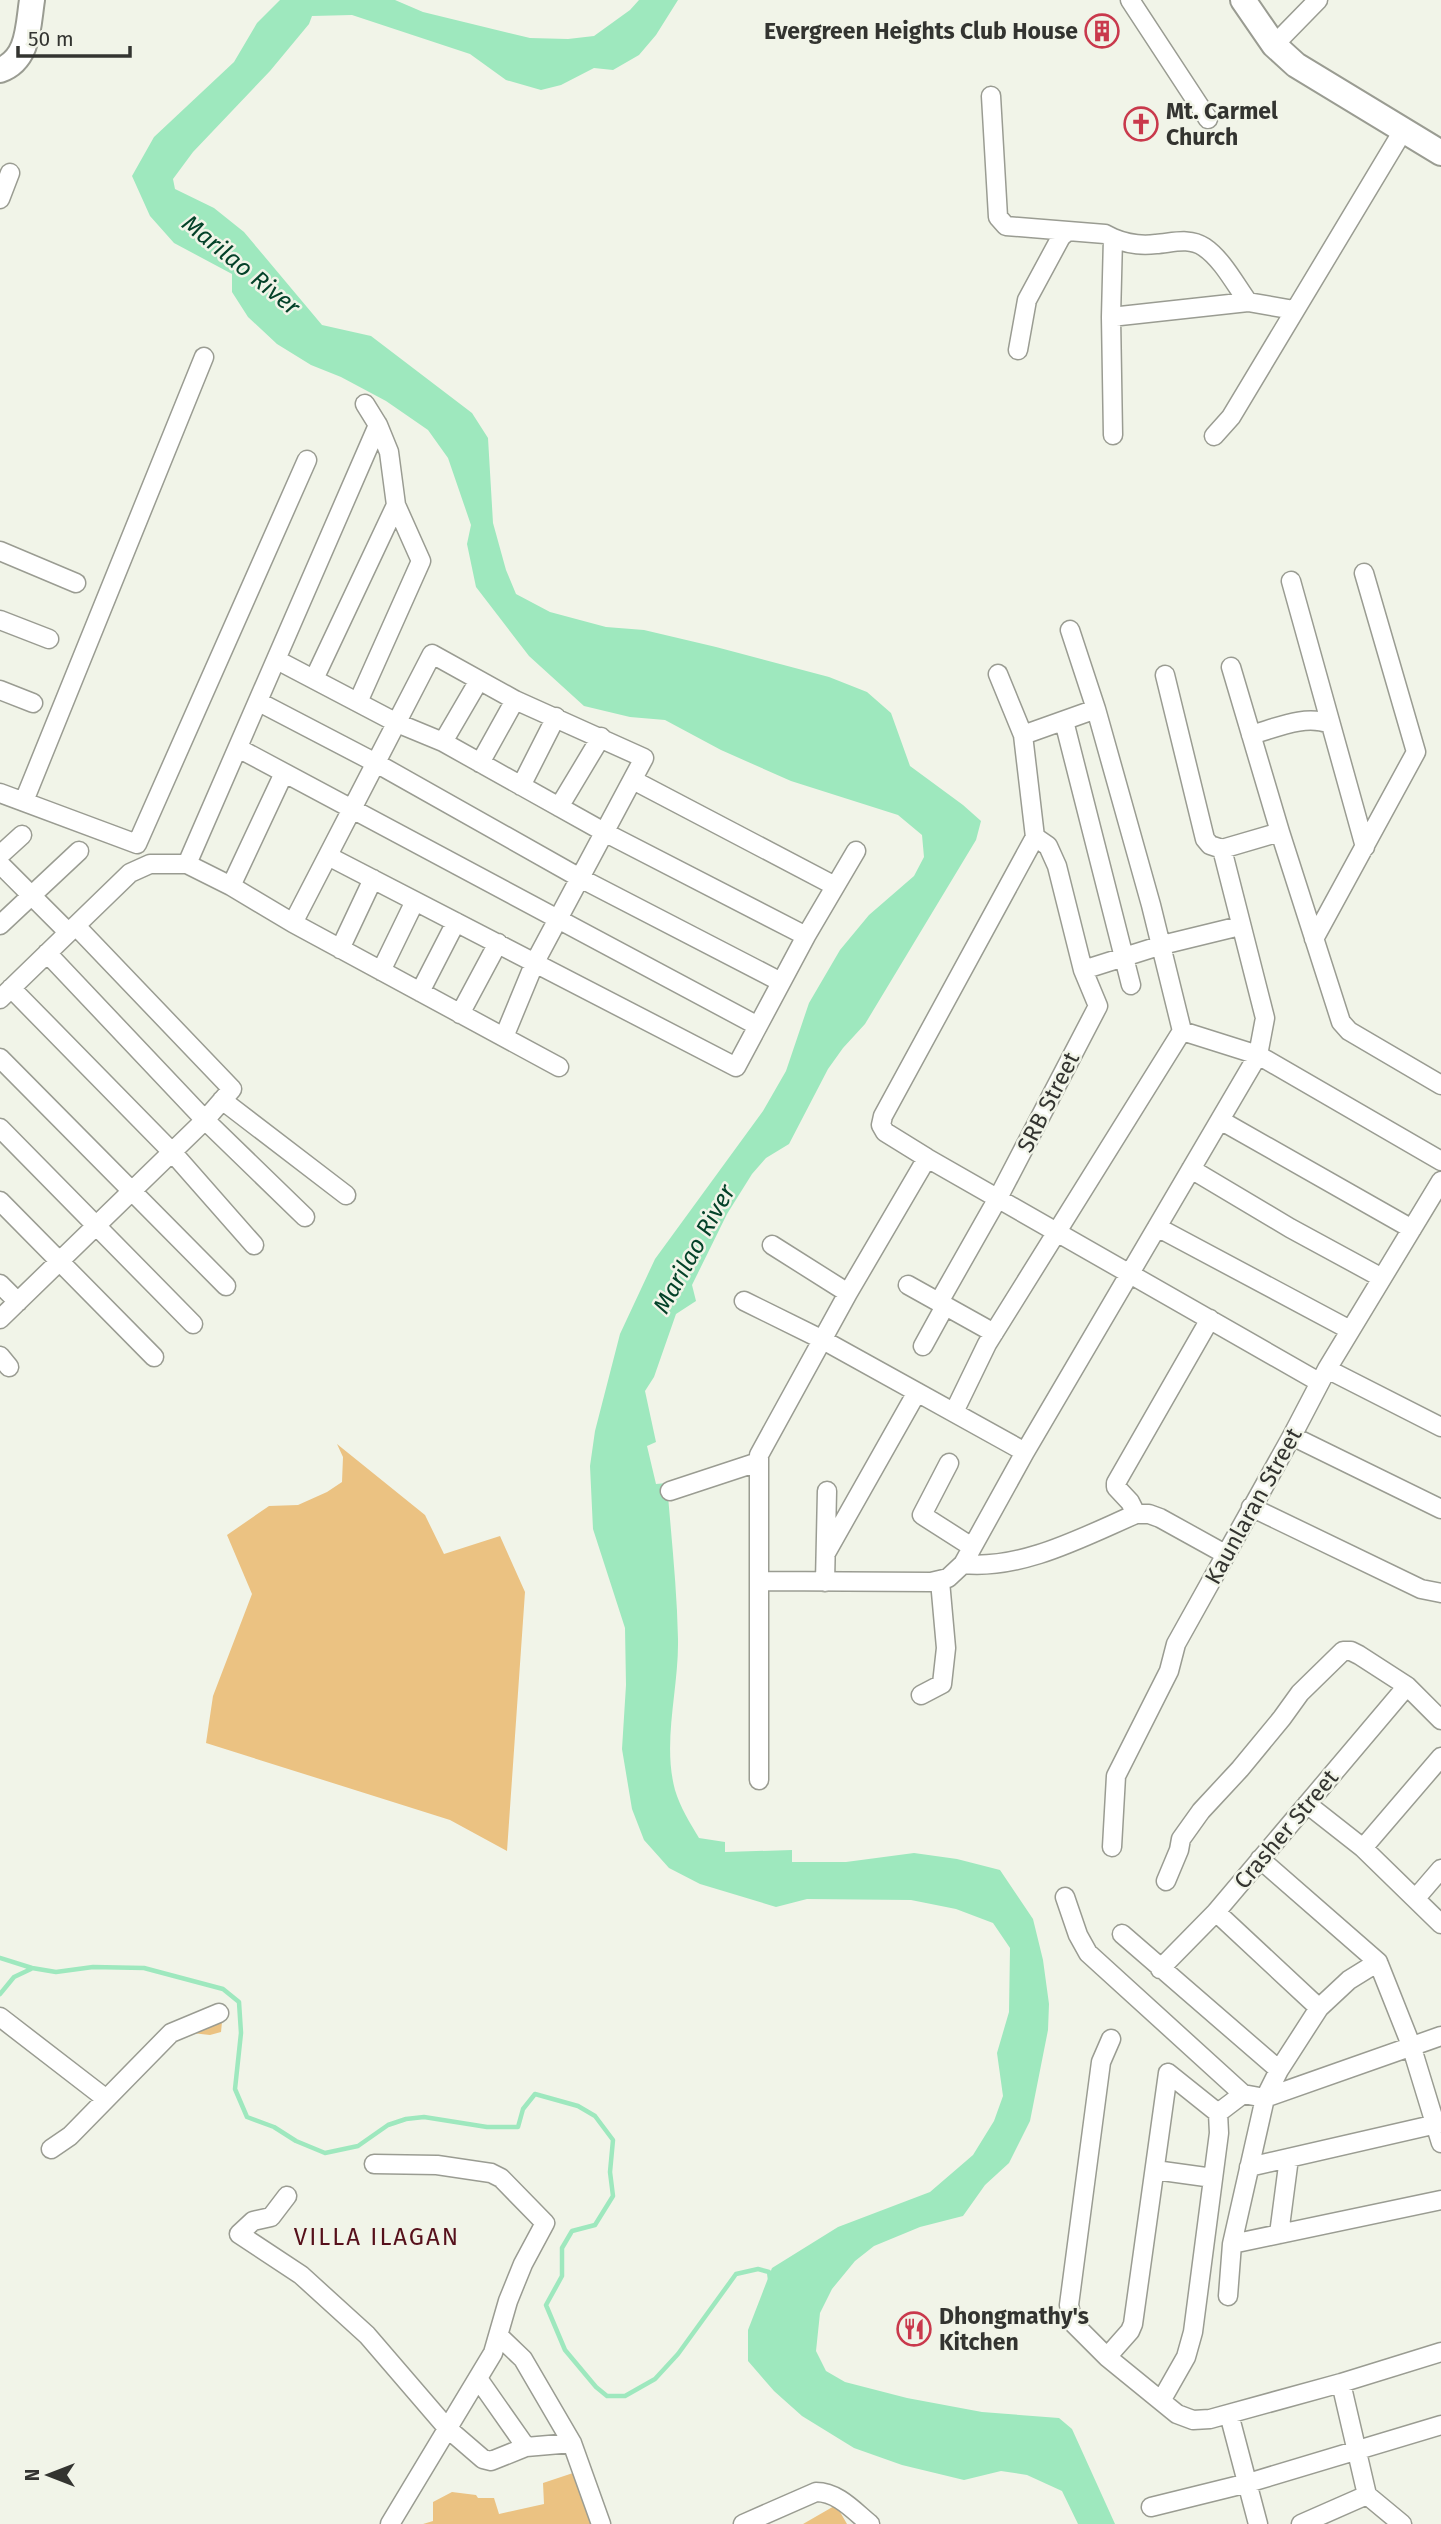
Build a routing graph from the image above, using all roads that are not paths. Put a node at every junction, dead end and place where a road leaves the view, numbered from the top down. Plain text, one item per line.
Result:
1 (32, 0) edge
2 (1130, 0) edge
3 (1243, 0) edge
4 (1318, 0) edge
5 (1274, 45) junction
6 (0, 70) edge
7 (990, 96) dead end
8 (1208, 119) dead end
9 (1404, 129) junction
10 (1441, 153) edge
11 (10, 173) dead end
12 (0, 199) edge
13 (1068, 231) junction
14 (1113, 238) junction
15 (1248, 302) junction
16 (1294, 310) junction
17 (1111, 317) junction
18 (1018, 350) dead end
19 (204, 357) dead end
20 (365, 404) dead end
21 (378, 425) junction
22 (1113, 435) dead end
23 (1214, 436) dead end
24 (307, 460) dead end
25 (396, 505) junction
26 (0, 551) edge
27 (1364, 573) dead end
28 (1291, 581) dead end
29 (76, 583) dead end
30 (0, 620) edge
31 (1070, 629) dead end
32 (49, 639) dead end
33 (277, 660) junction
34 (1231, 667) dead end
35 (998, 674) dead end
36 (1166, 675) dead end
37 (314, 679) junction
38 (478, 682) junction
39 (0, 690) edge
40 (515, 700) junction
41 (259, 702) junction
42 (358, 702) junction
43 (33, 703) dead end
44 (1096, 709) junction
45 (556, 717) junction
46 (1064, 721) junction
47 (397, 723) junction
48 (1330, 724) junction
49 (1251, 734) junction
50 (1023, 736) junction
51 (601, 737) junction
52 (443, 742) junction
53 (239, 748) junction
54 (376, 763) junction
55 (480, 763) junction
56 (284, 773) junction
57 (633, 780) junction
58 (521, 786) junction
59 (0, 793) edge
60 (24, 801) junction
61 (559, 807) junction
62 (352, 810) junction
63 (604, 832) junction
64 (1280, 832) junction
65 (22, 835) dead end
66 (1035, 837) junction
67 (1365, 847) junction
68 (1222, 849) junction
69 (79, 851) dead end
70 (856, 851) dead end
71 (0, 855) edge
72 (328, 856) junction
73 (0, 864) edge
74 (187, 864) junction
75 (580, 878) junction
76 (373, 879) junction
77 (231, 886) junction
78 (835, 886) junction
79 (31, 895) junction
80 (415, 901) junction
81 (558, 920) junction
82 (456, 922) junction
83 (293, 923) junction
84 (0, 925) edge
85 (1240, 926) junction
86 (72, 929) junction
87 (806, 936) junction
88 (1314, 939) junction
89 (498, 943) junction
90 (1162, 945) junction
91 (340, 949) junction
92 (47, 953) junction
93 (1123, 957) junction
94 (535, 962) junction
95 (1083, 970) junction
96 (381, 971) junction
97 (781, 982) junction
98 (1131, 985) dead end
99 (420, 992) junction
100 (6, 993) edge
101 (460, 1014) junction
102 (758, 1026) junction
103 (1182, 1031) junction
104 (504, 1038) junction
105 (1258, 1055) junction
106 (0, 1058) edge
107 (559, 1067) dead end
108 (1441, 1085) edge
109 (222, 1100) junction
110 (205, 1120) junction
111 (1220, 1120) junction
112 (0, 1128) edge
113 (173, 1153) junction
114 (927, 1158) junction
115 (1441, 1161) edge
116 (1191, 1169) junction
117 (1441, 1181) edge
118 (133, 1191) junction
119 (346, 1195) dead end
120 (998, 1198) junction
121 (0, 1201) edge
122 (305, 1217) dead end
123 (97, 1227) junction
124 (1157, 1227) junction
125 (1412, 1230) junction
126 (1057, 1233) junction
127 (254, 1245) dead end
128 (772, 1245) dead end
129 (61, 1262) junction
130 (1129, 1274) junction
131 (1382, 1278) junction
132 (0, 1284) edge
133 (908, 1285) dead end
134 (226, 1286) dead end
135 (848, 1293) junction
136 (744, 1301) dead end
137 (18, 1302) junction
138 (942, 1304) junction
139 (0, 1319) edge
140 (1210, 1319) junction
141 (193, 1324) dead end
142 (1350, 1330) junction
143 (994, 1333) junction
144 (823, 1340) junction
145 (923, 1346) dead end
146 (155, 1357) dead end
147 (1323, 1375) junction
148 (917, 1392) junction
149 (954, 1412) junction
150 (1441, 1427) edge
151 (1292, 1436) junction
152 (1025, 1452) junction
153 (758, 1462) junction
154 (949, 1463) dead end
155 (827, 1491) dead end
156 (670, 1492) dead end
157 (1251, 1507) junction
158 (1441, 1509) edge
159 (1136, 1514) junction
160 (972, 1547) junction
161 (826, 1553) junction
162 (1225, 1554) junction
163 (963, 1564) junction
164 (761, 1581) junction
165 (940, 1581) junction
166 (825, 1582) junction
167 (1441, 1593) edge
168 (1407, 1686) junction
169 (921, 1695) dead end
170 (1441, 1720) edge
171 (1441, 1757) edge
172 (759, 1780) dead end
173 (1307, 1804) junction
174 (1112, 1847) dead end
175 (1363, 1848) junction
176 (1260, 1859) junction
177 (1441, 1869) edge
178 (1166, 1881) dead end
179 (1065, 1897) dead end
180 (1416, 1898) junction
181 (1216, 1912) junction
182 (1441, 1924) edge
183 (1122, 1934) dead end
184 (1378, 1962) junction
185 (1160, 1969) junction
186 (1320, 2008) junction
187 (219, 2013) dead end
188 (0, 2017) edge
189 (1441, 2036) edge
190 (1111, 2039) dead end
191 (1411, 2045) junction
192 (1279, 2070) junction
193 (1242, 2094) junction
194 (105, 2098) junction
195 (1265, 2098) junction
196 (1218, 2113) junction
197 (1438, 2123) edge
198 (1441, 2143) edge
199 (51, 2149) dead end
200 (1289, 2158) junction
201 (374, 2164) dead end
202 (1249, 2167) junction
203 (1155, 2170) junction
204 (1213, 2178) junction
205 (288, 2196) dead end
206 (1441, 2200) edge
207 (1279, 2234) junction
208 (1232, 2244) junction
209 (1228, 2296) dead end
210 (499, 2336) junction
211 (1441, 2352) edge
212 (1107, 2357) junction
213 (479, 2379) junction
214 (1341, 2383) junction
215 (1161, 2401) junction
216 (1229, 2414) junction
217 (1441, 2425) edge
218 (447, 2428) junction
219 (572, 2443) junction
220 (526, 2447) junction
221 (1358, 2449) junction
222 (1248, 2483) junction
223 (1367, 2495) junction
224 (1151, 2507) dead end
225 (390, 2524) edge
226 (601, 2524) edge
227 (743, 2524) edge
228 (870, 2524) edge
229 (1258, 2524) edge
230 (1301, 2524) edge
231 (1402, 2524) edge

1 - 6 street
2 - 8 street
3 - 5 street
4 - 5 street
5 - 9 street
7 - 13 street
9 - 10 street
9 - 16 street
11 - 12 street
13 - 14 street
13 - 18 street
14 - 15 street
14 - 17 street
15 - 16 street
15 - 17 street
16 - 23 street
17 - 22 street
19 - 60 street
20 - 21 street
21 - 25 street
21 - 33 street
24 - 60 street
25 - 37 street
25 - 42 street
26 - 29 street
27 - 67 street
28 - 48 street
30 - 32 street
31 - 44 street
33 - 37 street
33 - 41 street
34 - 49 street
35 - 50 street
36 - 68 street
37 - 42 street
38 - 40 street
38 - 47 street
38 - 52 street
39 - 43 street
40 - 45 street
40 - 55 street
41 - 53 street
41 - 54 street
42 - 47 street
44 - 46 street
44 - 90 street
45 - 51 street
45 - 58 street
46 - 50 street
46 - 93 street
47 - 52 street
47 - 54 street
48 - 49 street
48 - 67 street
49 - 64 street
50 - 66 street
51 - 57 street
51 - 61 street
52 - 55 street
53 - 56 street
53 - 74 street
54 - 62 street
54 - 75 street
55 - 58 street
56 - 62 street
56 - 77 street
57 - 63 street
57 - 78 street
58 - 61 street
59 - 60 street
61 - 63 street
62 - 72 street
62 - 81 street
63 - 75 street
63 - 87 street
64 - 68 street
64 - 88 street
65 - 71 street
66 - 95 street
66 - 114 street
67 - 88 street
68 - 85 street
69 - 79 street
70 - 78 street
72 - 76 street
72 - 83 street
73 - 79 street
74 - 77 street
74 - 86 street
75 - 81 street
75 - 97 street
76 - 80 street
76 - 91 street
77 - 83 street
78 - 87 street
79 - 84 street
79 - 86 street
80 - 82 street
80 - 96 street
81 - 94 street
81 - 102 street
82 - 89 street
82 - 99 street
83 - 91 street
85 - 90 street
85 - 105 street
86 - 92 street
86 - 109 street
87 - 97 street
88 - 108 street
89 - 94 street
89 - 101 street
90 - 93 street
90 - 103 street
91 - 96 street
92 - 100 street
92 - 110 street
93 - 95 street
93 - 98 street
94 - 102 street
94 - 104 street
95 - 120 street, SRB Street
96 - 99 street
97 - 102 street
99 - 101 street
100 - 113 street
101 - 104 street
103 - 105 street
103 - 126 street
104 - 107 street
105 - 111 street
105 - 115 street
106 - 118 street
109 - 110 street
109 - 119 street
110 - 113 street
110 - 122 street
111 - 116 street
111 - 125 street
112 - 123 street
113 - 118 street
113 - 127 street
114 - 120 street
114 - 135 street
116 - 124 street
116 - 131 street
117 - 125 street, Kaunlaran Street
118 - 123 street
118 - 134 street
120 - 126 street
120 - 138 street, SRB Street
121 - 129 street
123 - 129 street
123 - 141 street
124 - 130 street
124 - 142 street
125 - 131 street, Kaunlaran Street
126 - 130 street
126 - 143 street
128 - 135 street
129 - 137 street
129 - 146 street
130 - 140 street
130 - 152 street
131 - 142 street, Kaunlaran Street
132 - 137 street
133 - 138 street
135 - 144 street
136 - 144 street
137 - 139 street
138 - 143 street
138 - 145 street, SRB Street
140 - 147 street
140 - 159 street
142 - 147 street, Kaunlaran Street
143 - 149 street
144 - 148 street
144 - 153 street
147 - 150 street
147 - 151 street, Kaunlaran Street
148 - 149 street
148 - 161 street
149 - 152 street
151 - 157 street, Kaunlaran Street
151 - 158 street
152 - 160 street
153 - 156 street
153 - 164 street
154 - 160 street
155 - 161 street
157 - 162 street, Kaunlaran Street
157 - 167 street
159 - 162 street
159 - 163 street
160 - 163 street
161 - 166 street
162 - 174 street, Kaunlaran Street
163 - 165 street
164 - 166 street
164 - 172 street
165 - 166 street
165 - 169 street
168 - 170 street
168 - 173 street, Crasher Street
168 - 178 street
171 - 175 street
173 - 175 street
173 - 176 street, Crasher Street
175 - 180 street
176 - 181 street, Crasher Street
176 - 184 street
177 - 180 street
179 - 193 street
180 - 182 street
181 - 185 street, Crasher Street
181 - 186 street
183 - 185 street
184 - 186 street
184 - 191 street
185 - 192 street
186 - 192 street
187 - 194 street
188 - 194 street
189 - 191 street
190 - 212 street
191 - 195 street
191 - 197 street
192 - 195 street
193 - 195 street
193 - 196 street
194 - 199 street
195 - 202 street
196 - 203 street
196 - 204 street
197 - 198 street
197 - 200 street
200 - 202 street
200 - 207 street
201 - 210 street
202 - 208 street
203 - 204 street
203 - 212 street
204 - 215 street
205 - 218 street
206 - 207 street
207 - 208 street
208 - 209 street
210 - 213 street
210 - 219 street
211 - 214 street
212 - 215 street
213 - 218 street
213 - 220 street
214 - 216 street
214 - 221 street
215 - 216 street
216 - 222 street
217 - 221 street
218 - 220 street
218 - 225 street
219 - 220 street
219 - 226 street
221 - 222 street
221 - 223 street
222 - 224 street
222 - 229 street
223 - 230 street
223 - 231 street
227 - 228 street

